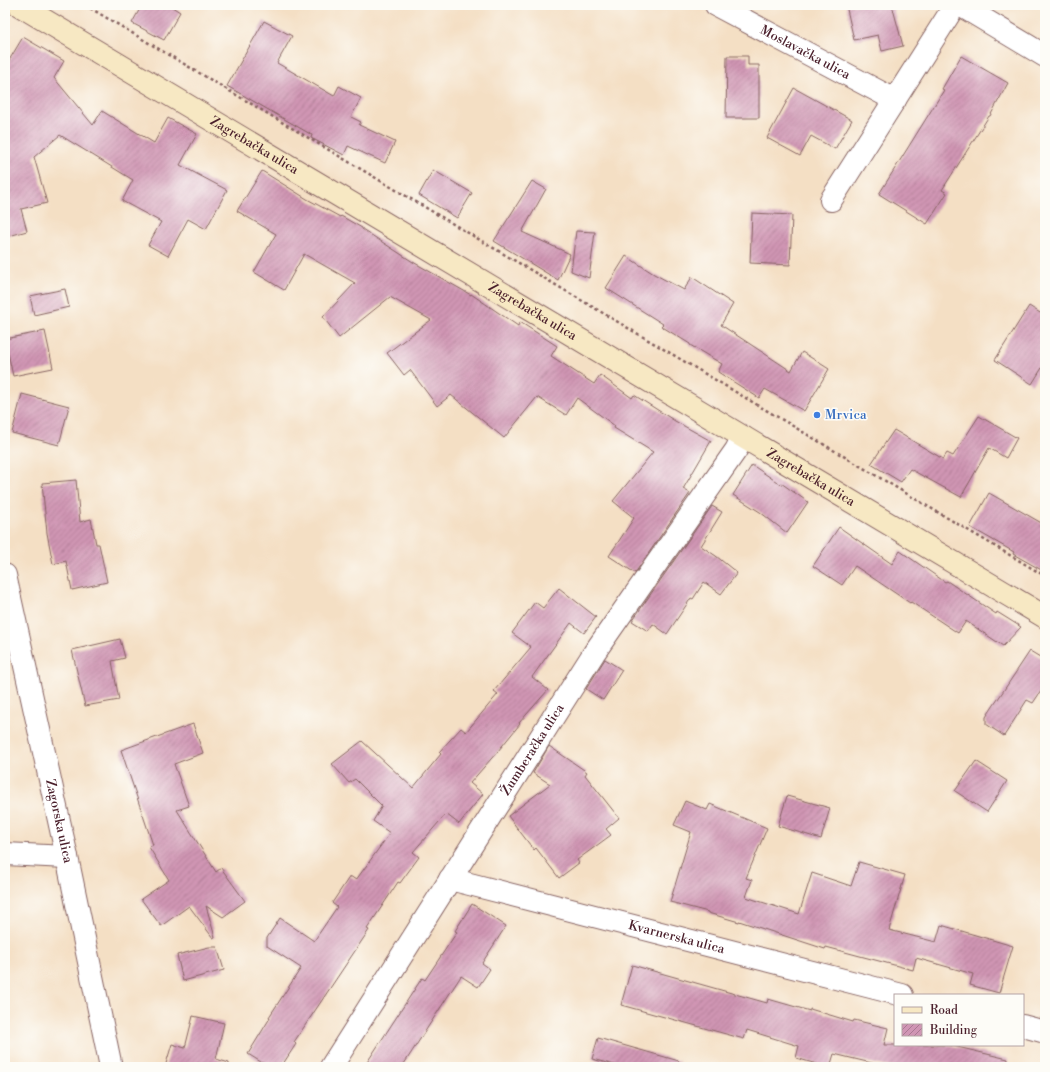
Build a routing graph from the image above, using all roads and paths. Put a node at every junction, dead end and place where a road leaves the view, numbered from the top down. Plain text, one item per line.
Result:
1 (19, 5) edge
2 (85, 5) edge
3 (716, 5) edge
4 (955, 5) edge
5 (960, 5) edge
6 (1045, 56) edge
7 (894, 100) junction
8 (831, 200) dead end
9 (743, 437) junction
10 (5, 575) edge
11 (1045, 576) edge
12 (1045, 617) edge
13 (5, 854) edge
14 (67, 857) junction
15 (450, 879) junction
16 (898, 994) edge
17 (1024, 1026) edge
18 (1045, 1032) edge
19 (111, 1067) edge
20 (331, 1067) edge

1 - 9 main road, Zagrebačka ulica
2 - 11 path
3 - 7 street, Moslavačka ulica
4 - 7 street
5 - 6 street
7 - 8 street
9 - 12 main road, Zagrebačka ulica
9 - 15 street, Žumberačka ulica
10 - 14 street, Zagorska ulica
13 - 14 street
14 - 19 street, Zagorska ulica
15 - 16 street, Kvarnerska ulica
15 - 20 street, Žumberačka ulica
17 - 18 street

